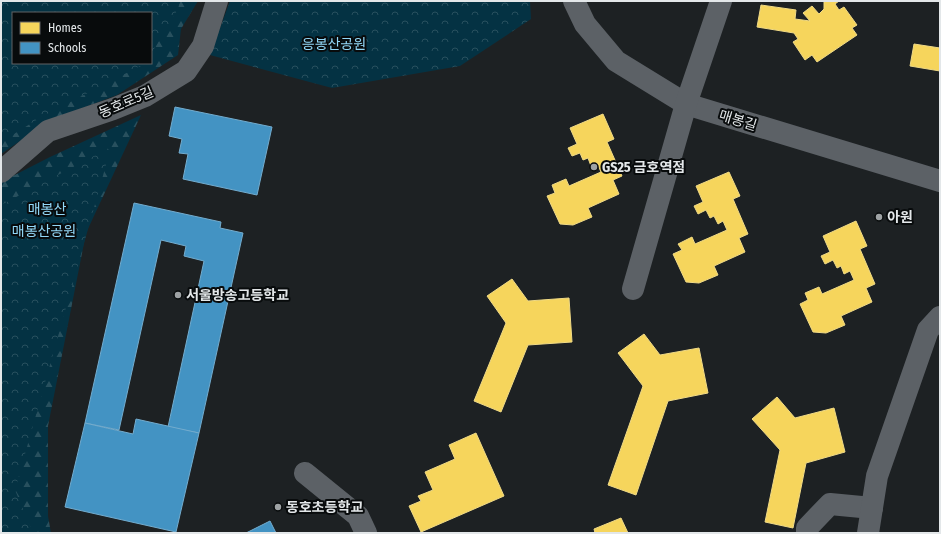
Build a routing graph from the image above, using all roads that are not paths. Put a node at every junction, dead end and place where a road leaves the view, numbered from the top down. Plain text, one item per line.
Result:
1 (217, 1) edge
2 (574, 1) edge
3 (721, 1) edge
4 (686, 104) junction
5 (1, 172) edge
6 (940, 181) edge
7 (633, 290) dead end
8 (934, 323) edge
9 (305, 473) dead end
10 (872, 508) junction
11 (366, 533) edge
12 (807, 533) edge
13 (868, 533) edge

1 - 5 street, 동호로5길
2 - 4 street, 매봉길
3 - 4 street
4 - 6 street, 매봉길
4 - 7 street
8 - 10 street
9 - 11 street
10 - 12 street
10 - 13 street

